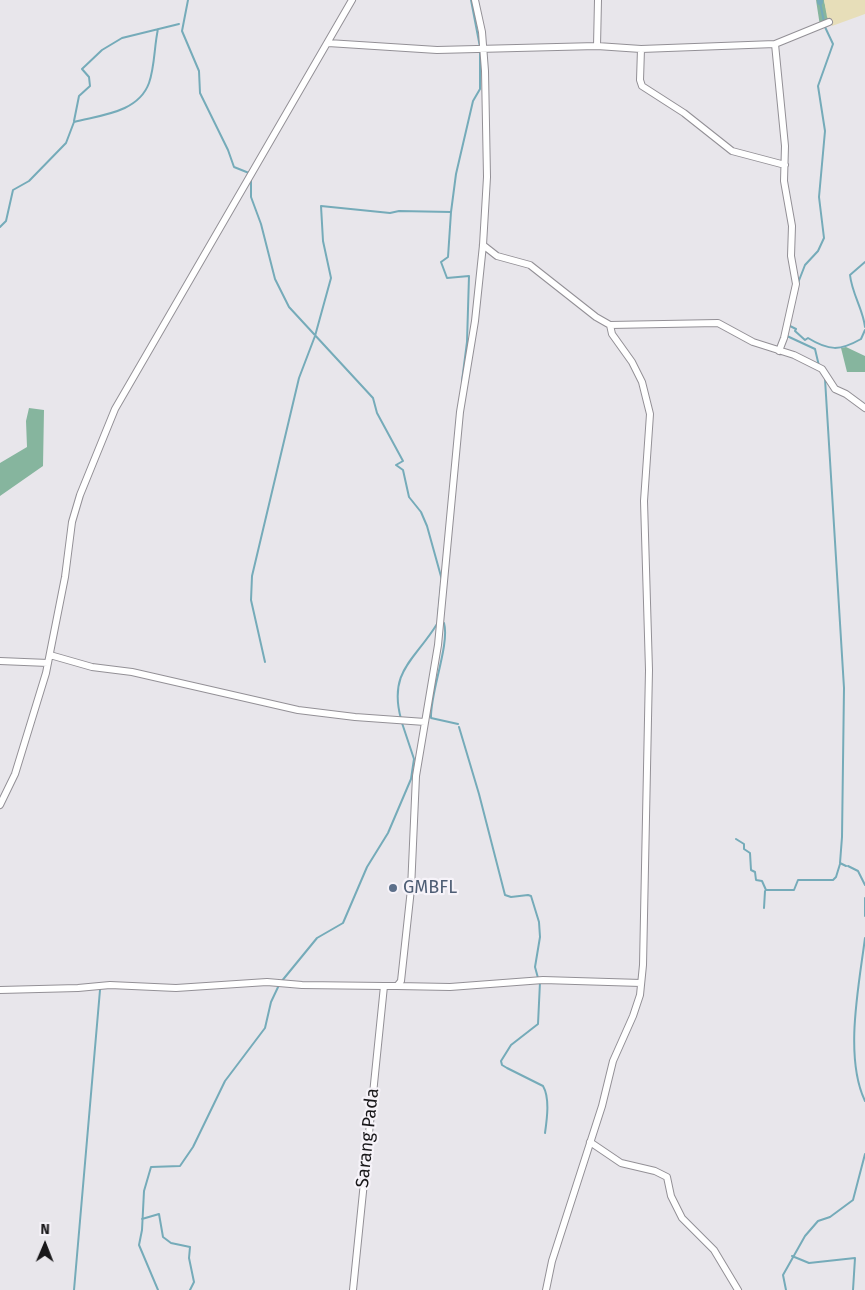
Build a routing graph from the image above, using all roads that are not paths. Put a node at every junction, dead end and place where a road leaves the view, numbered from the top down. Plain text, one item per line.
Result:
1 (352, 0) edge
2 (474, 0) edge
3 (598, 0) edge
4 (829, 22) dead end
5 (328, 44) junction
6 (775, 44) junction
7 (597, 46) junction
8 (484, 49) junction
9 (641, 49) junction
10 (785, 165) junction
11 (483, 245) junction
12 (610, 325) junction
13 (779, 351) junction
14 (865, 408) edge
15 (50, 655) junction
16 (0, 661) edge
17 (48, 663) junction
18 (425, 722) junction
19 (0, 805) edge
20 (641, 983) junction
21 (384, 986) junction
22 (398, 986) junction
23 (0, 990) edge
24 (590, 1142) junction
25 (353, 1290) edge
26 (546, 1290) edge
27 (738, 1290) edge

1 - 5 street
2 - 8 street
3 - 7 street
4 - 6 street
5 - 8 street
5 - 15 street
6 - 9 street
6 - 10 street
7 - 8 street
7 - 9 street
8 - 11 street
9 - 10 street
10 - 13 street
11 - 12 street
11 - 18 street
12 - 13 street
12 - 20 street
13 - 14 street
15 - 17 street
15 - 18 street
16 - 17 street
17 - 19 street
18 - 22 street
20 - 22 street
20 - 24 street
21 - 22 street
21 - 23 street
21 - 25 street, Sarang Pada
24 - 26 street
24 - 27 street

